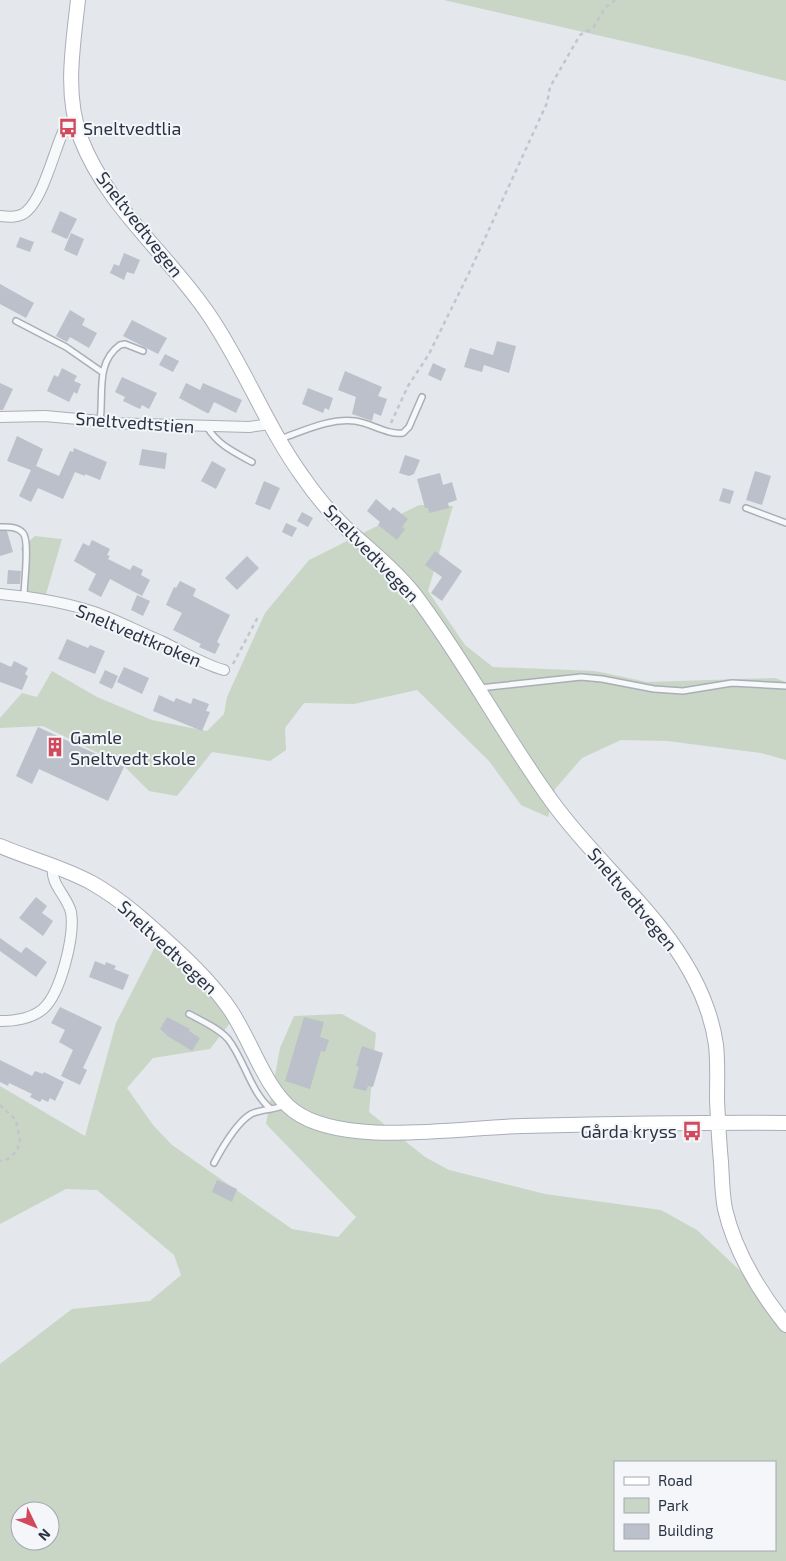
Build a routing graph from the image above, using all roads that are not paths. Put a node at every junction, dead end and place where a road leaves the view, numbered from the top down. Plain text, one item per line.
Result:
1 (78, 0) edge
2 (76, 123) junction
3 (0, 216) edge
4 (16, 321) dead end
5 (143, 351) dead end
6 (102, 372) junction
7 (422, 397) dead end
8 (0, 417) edge
9 (100, 421) junction
10 (270, 424) junction
11 (207, 427) junction
12 (279, 440) junction
13 (252, 462) dead end
14 (746, 508) dead end
15 (786, 523) edge
16 (0, 527) edge
17 (0, 594) edge
18 (24, 596) junction
19 (224, 670) road end
20 (786, 686) edge
21 (477, 688) junction
22 (0, 846) edge
23 (53, 867) junction
24 (189, 1014) dead end
25 (0, 1021) edge
26 (287, 1104) junction
27 (271, 1108) junction
28 (718, 1123) junction
29 (786, 1123) edge
30 (214, 1162) dead end
31 (786, 1325) edge

1 - 2 main road, Sneltvedtvegen
2 - 3 street
2 - 10 main road, Sneltvedtvegen
4 - 6 lane
5 - 6 lane
6 - 9 lane
7 - 12 lane
8 - 9 street, Sneltvedtstien
9 - 11 street, Sneltvedtstien
10 - 11 street, Sneltvedtstien
10 - 12 main road, Sneltvedtvegen
11 - 13 lane
12 - 21 main road, Sneltvedtvegen
14 - 15 lane
16 - 18 lane
17 - 18 street, Sneltvedtkroken
18 - 19 street, Sneltvedtkroken
20 - 21 lane
21 - 28 main road, Sneltvedtvegen
22 - 23 main road, Sneltvedtvegen
23 - 25 street
23 - 26 main road, Sneltvedtvegen
24 - 27 lane
26 - 27 lane
26 - 28 main road, Sneltvedtvegen
27 - 30 lane
28 - 29 main road
28 - 31 main road

